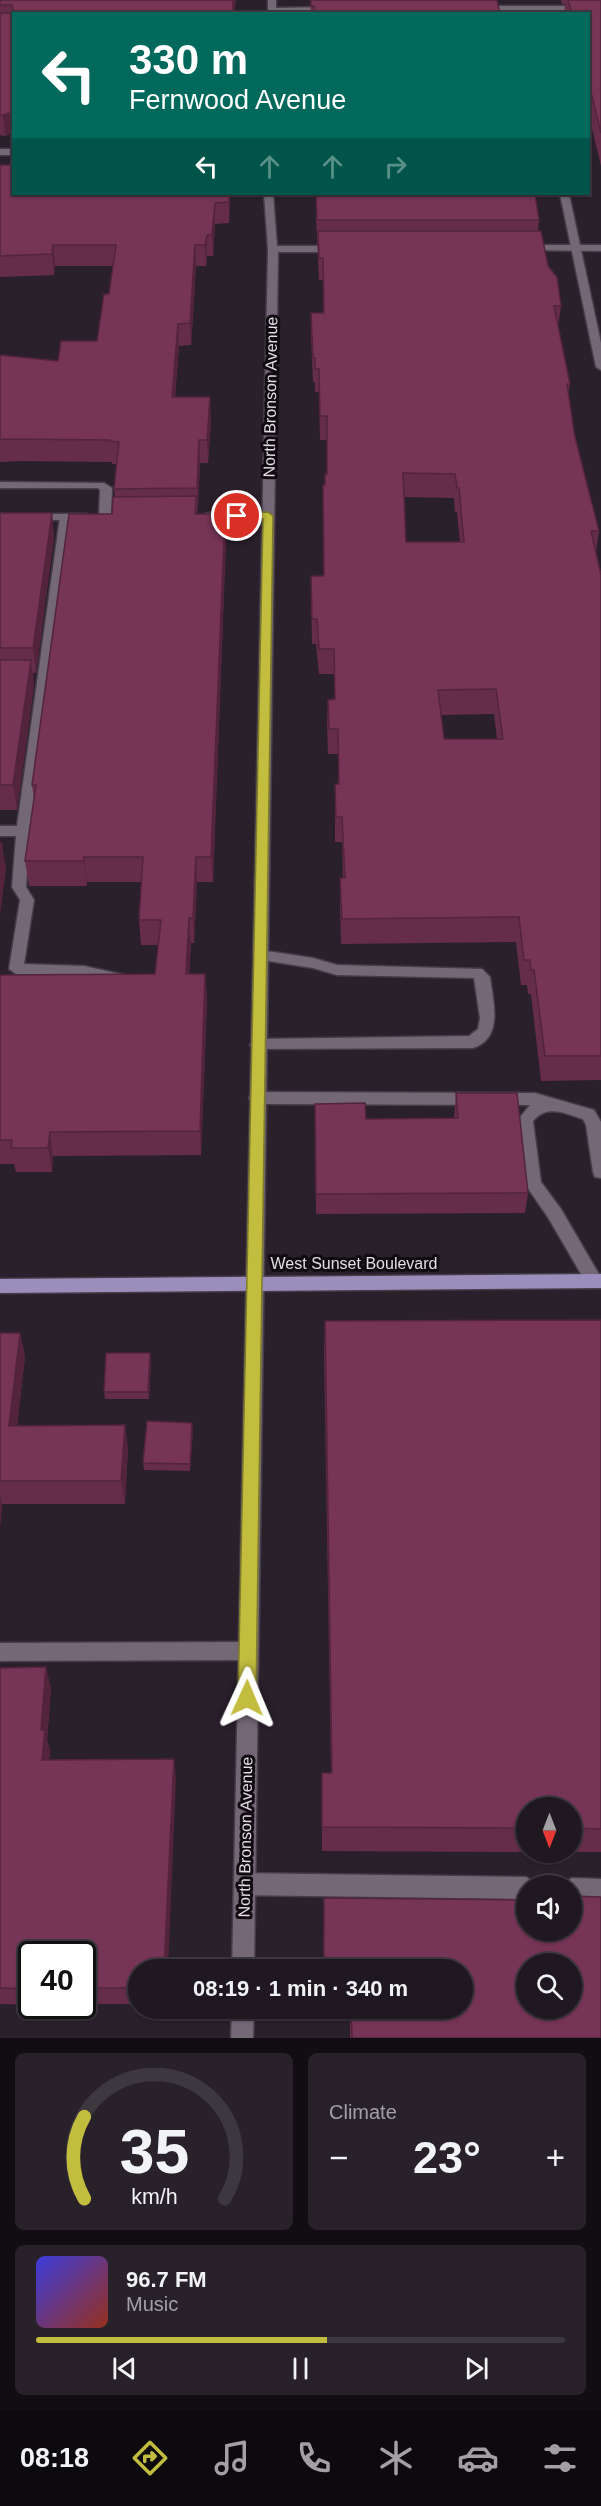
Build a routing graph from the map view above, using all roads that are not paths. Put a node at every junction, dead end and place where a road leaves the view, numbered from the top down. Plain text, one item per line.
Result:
1 (272, 0) edge
2 (524, 7) edge
3 (475, 8) edge
4 (601, 8) edge
5 (336, 9) edge
6 (272, 12) edge
7 (268, 195) edge
8 (564, 195) edge
9 (510, 248) edge
10 (576, 248) junction
11 (601, 248) edge
12 (273, 249) junction
13 (345, 249) edge
14 (601, 367) edge
15 (0, 485) edge
16 (193, 516) edge
17 (268, 516) junction
18 (0, 517) edge
19 (66, 517) junction
20 (0, 831) edge
21 (23, 831) junction
22 (260, 955) junction
23 (123, 980) edge
24 (258, 1045) junction
25 (257, 1098) junction
26 (555, 1104) junction
27 (601, 1172) edge
28 (598, 1281) edge
29 (254, 1283) junction
30 (0, 1286) edge
31 (248, 1651) junction
32 (0, 1652) edge
33 (245, 1884) junction
34 (516, 1888) edge
35 (582, 1889) edge
36 (601, 1890) edge
37 (243, 1959) edge
38 (243, 2019) edge
39 (242, 2038) edge

1 - 6 street
2 - 3 street
2 - 4 street
5 - 6 street
7 - 12 street, North Bronson Avenue
8 - 10 street
9 - 10 street
10 - 11 street
10 - 14 street
12 - 13 street
12 - 17 street, North Bronson Avenue
15 - 19 street
16 - 17 street
17 - 22 street, North Bronson Avenue
18 - 19 street
19 - 21 street
20 - 21 street
21 - 23 street
22 - 24 street, North Bronson Avenue
22 - 24 street
24 - 25 street, North Bronson Avenue
25 - 26 street
25 - 29 street, North Bronson Avenue
26 - 27 street
26 - 28 street
28 - 29 main road, West Sunset Boulevard
29 - 30 main road, West Sunset Boulevard
29 - 31 street, North Bronson Avenue
31 - 32 street
31 - 33 street, North Bronson Avenue
33 - 34 street
33 - 37 street, North Bronson Avenue
35 - 36 street
38 - 39 street

